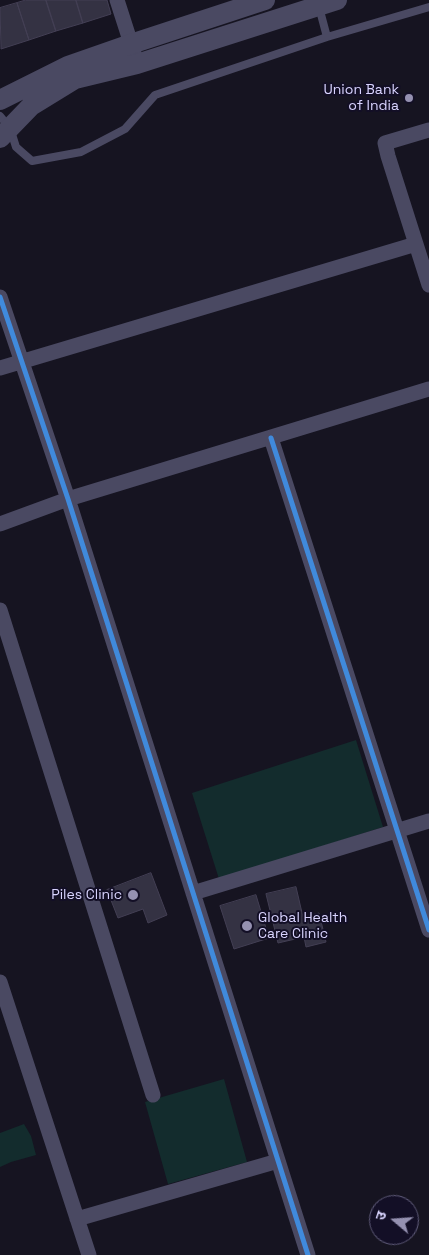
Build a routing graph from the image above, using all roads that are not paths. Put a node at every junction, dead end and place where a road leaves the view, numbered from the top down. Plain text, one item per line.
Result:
1 (117, 0) edge
2 (266, 0) edge
3 (324, 2) edge
4 (429, 7) edge
5 (327, 37) junction
6 (131, 44) junction
7 (137, 64) junction
8 (0, 100) edge
9 (3, 127) edge
10 (429, 130) edge
11 (416, 244) junction
12 (429, 285) edge
13 (0, 297) edge
14 (22, 361) junction
15 (0, 368) edge
16 (429, 389) edge
17 (271, 438) junction
18 (68, 500) junction
19 (0, 524) edge
20 (0, 610) edge
21 (429, 821) edge
22 (397, 831) junction
23 (193, 893) junction
24 (429, 930) edge
25 (0, 982) edge
26 (153, 1095) dead end
27 (278, 1161) junction
28 (77, 1219) junction
29 (89, 1255) edge
30 (308, 1255) edge

1 - 6 street
2 - 6 street
3 - 5 lane
3 - 7 street
4 - 5 lane
5 - 9 lane
6 - 7 street
6 - 8 street
7 - 9 street
10 - 11 street
11 - 12 street
11 - 14 street
13 - 14 street
14 - 15 street
14 - 18 street
16 - 17 street
17 - 18 street
17 - 22 street
18 - 19 street
18 - 23 street
20 - 26 street
21 - 22 street
22 - 23 street
22 - 24 street
23 - 27 street
25 - 28 street
27 - 28 street
27 - 30 street
28 - 29 street

